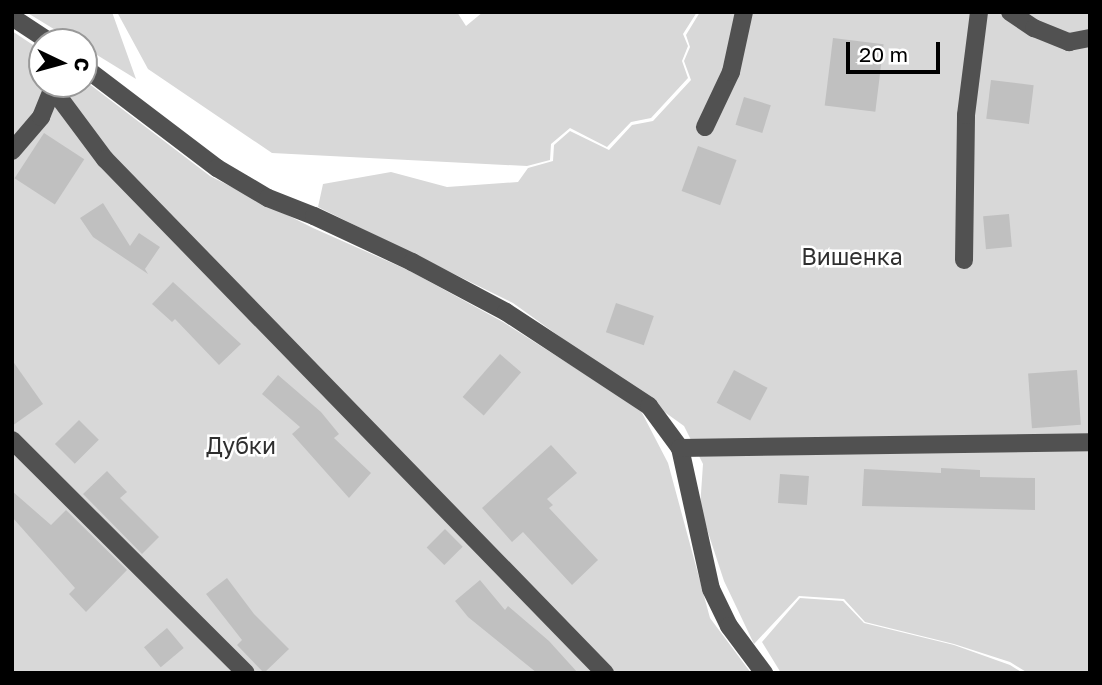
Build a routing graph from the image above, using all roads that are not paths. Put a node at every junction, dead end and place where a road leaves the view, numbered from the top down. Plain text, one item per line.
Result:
1 (744, 12) edge
2 (979, 12) edge
3 (1010, 12) edge
4 (12, 17) edge
5 (29, 28) edge
6 (1090, 38) edge
7 (98, 77) edge
8 (48, 98) edge
9 (62, 98) edge
10 (705, 127) dead end
11 (12, 151) edge
12 (964, 260) dead end
13 (12, 440) edge
14 (1090, 442) edge
15 (680, 448) junction
16 (246, 673) edge
17 (605, 673) edge
18 (764, 673) edge

1 - 10 lane
2 - 12 lane
3 - 6 lane
4 - 5 lane
7 - 15 lane
8 - 11 lane
9 - 17 lane
13 - 16 lane
14 - 15 lane
15 - 18 lane

